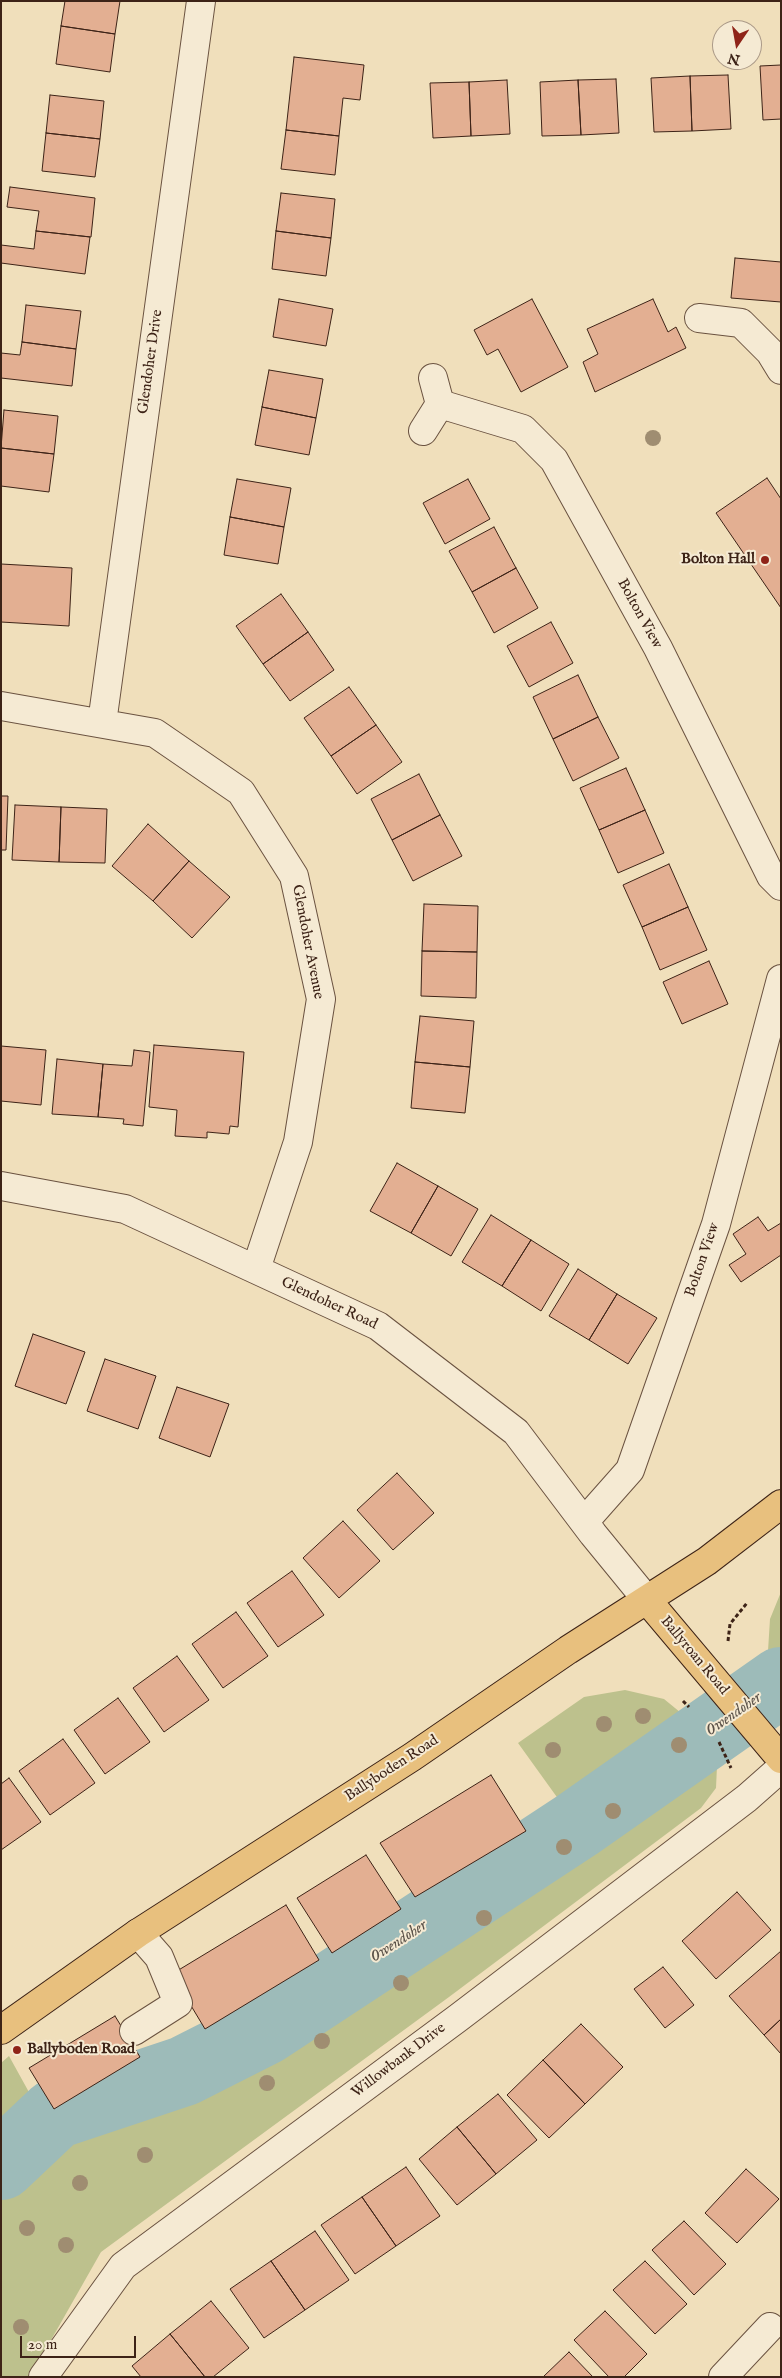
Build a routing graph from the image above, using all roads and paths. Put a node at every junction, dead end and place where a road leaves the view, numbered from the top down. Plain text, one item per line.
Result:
1 (201, 1) edge
2 (699, 318) dead end
3 (781, 370) edge
4 (433, 378) dead end
5 (440, 404) junction
6 (423, 431) dead end
7 (1, 706) edge
8 (102, 723) junction
9 (781, 886) edge
10 (781, 979) edge
11 (1, 1186) edge
12 (256, 1269) junction
13 (781, 1504) edge
14 (584, 1522) junction
15 (647, 1600) junction
16 (747, 1603) dead end
17 (728, 1642) dead end
18 (716, 1736) dead end
19 (781, 1759) edge
20 (781, 1768) edge
21 (734, 1776) dead end
22 (138, 1933) junction
23 (1, 2030) edge
24 (134, 2031) dead end
25 (770, 2327) dead end
26 (43, 2377) edge
27 (724, 2377) edge

1 - 8 street, Glendoher Drive
2 - 3 street
4 - 5 street
5 - 6 street
5 - 9 street, Bolton View
7 - 8 street, Glendoher Avenue
8 - 12 street, Glendoher Avenue
10 - 14 street, Bolton View
11 - 12 street, Glendoher Road
12 - 14 street, Glendoher Road
13 - 15 main road, Ballyboden Road
14 - 15 street, Glendoher Road
15 - 19 main road, Ballyroan Road
15 - 22 main road, Ballyboden Road
16 - 17 path
18 - 21 path
20 - 26 street, Willowbank Drive
22 - 23 main road, Ballyboden Road
22 - 24 street
25 - 27 street

